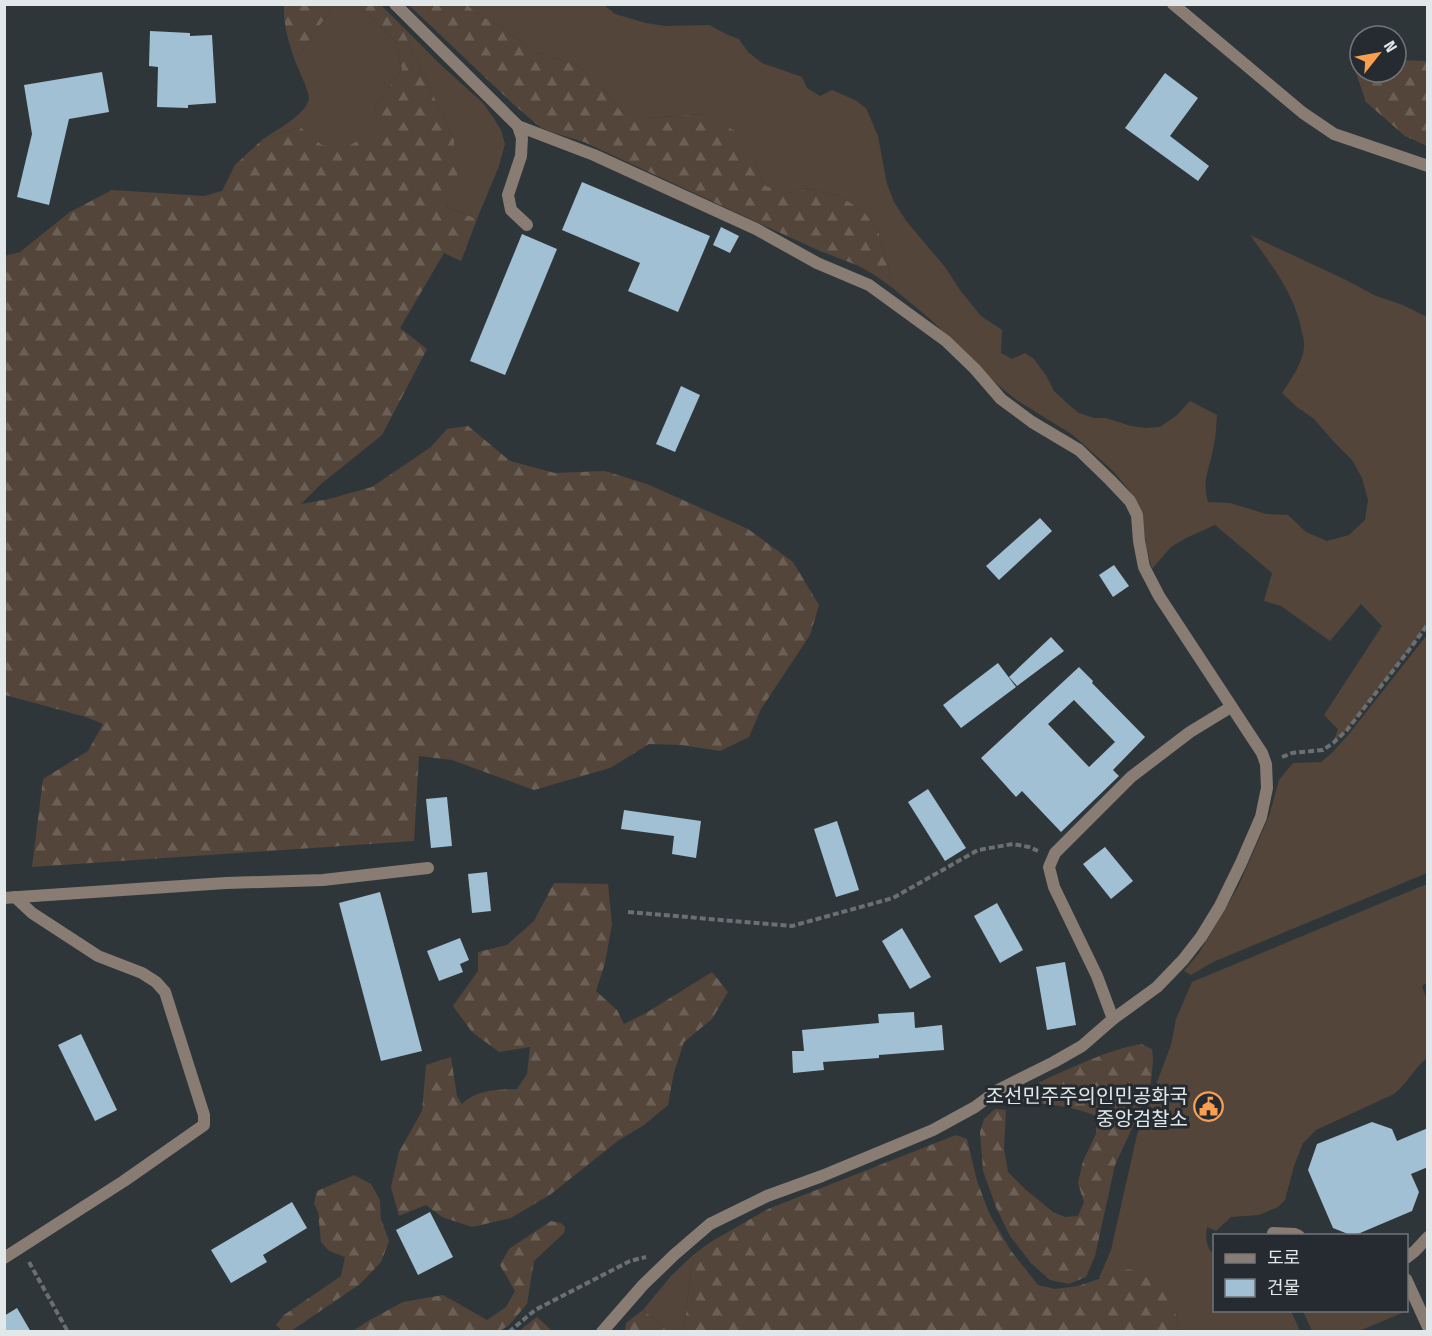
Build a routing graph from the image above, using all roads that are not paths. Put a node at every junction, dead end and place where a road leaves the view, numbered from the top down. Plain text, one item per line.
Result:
1 (395, 4) edge
2 (1173, 4) edge
3 (518, 126) junction
4 (1428, 166) edge
5 (527, 225) dead end
6 (1231, 706) junction
7 (428, 868) dead end
8 (10, 898) edge
9 (1113, 1018) junction
10 (1273, 1233) dead end
11 (1295, 1234) edge
12 (1428, 1236) edge
13 (4, 1257) edge
14 (1408, 1257) edge
15 (1408, 1281) edge
16 (1428, 1327) edge
17 (602, 1332) edge

1 - 3 street
2 - 4 street
3 - 5 street
3 - 6 street
6 - 9 street
6 - 9 street
7 - 8 street
8 - 13 street
9 - 17 street
10 - 11 street
12 - 14 street
15 - 16 street

